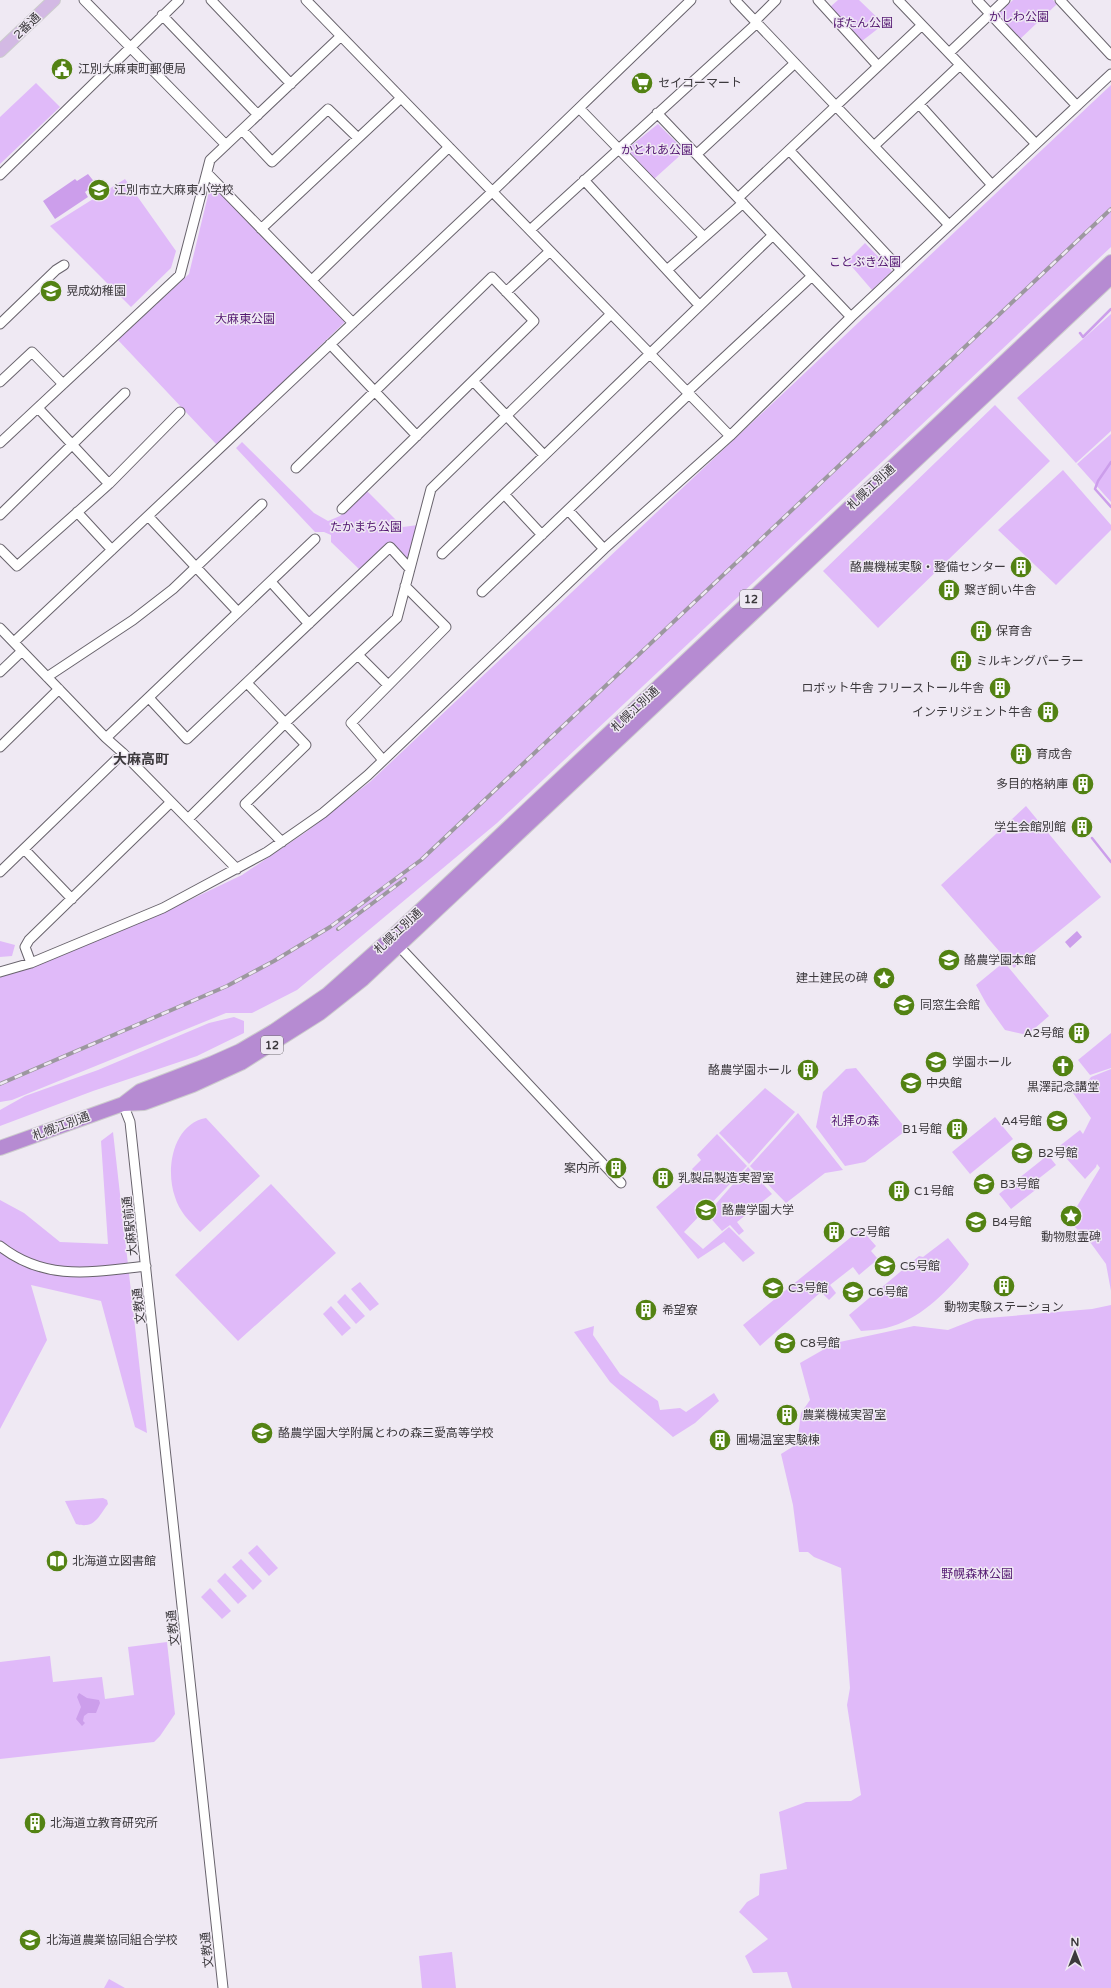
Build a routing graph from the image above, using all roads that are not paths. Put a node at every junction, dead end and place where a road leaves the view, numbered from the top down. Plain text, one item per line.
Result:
1 (54, 0) edge
2 (84, 0) edge
3 (179, 0) edge
4 (211, 0) edge
5 (306, 0) edge
6 (735, 0) edge
7 (776, 0) edge
8 (818, 0) edge
9 (898, 0) edge
10 (977, 0) edge
11 (1005, 0) edge
12 (1060, 0) edge
13 (689, 1) edge
14 (991, 14) junction
15 (162, 15) junction
16 (756, 22) junction
17 (922, 25) junction
18 (341, 36) junction
19 (130, 48) junction
20 (0, 51) edge
21 (949, 53) junction
22 (1111, 56) edge
23 (795, 63) junction
24 (960, 65) junction
25 (878, 66) junction
26 (1111, 74) edge
27 (291, 84) junction
28 (401, 98) junction
29 (919, 104) junction
30 (836, 106) junction
31 (1077, 106) junction
32 (579, 108) junction
33 (657, 113) junction
34 (258, 115) junction
35 (242, 130) junction
36 (358, 138) junction
37 (1036, 144) junction
38 (226, 145) junction
39 (874, 146) junction
40 (449, 147) junction
41 (619, 148) junction
42 (789, 150) junction
43 (697, 154) junction
44 (207, 173) junction
45 (0, 175) edge
46 (584, 180) junction
47 (992, 185) junction
48 (492, 192) junction
49 (740, 200) junction
50 (949, 225) junction
51 (262, 229) junction
52 (530, 230) junction
53 (773, 235) junction
54 (704, 237) junction
55 (550, 251) junction
56 (1111, 262) edge
57 (64, 265) dead end
58 (667, 270) junction
59 (901, 270) junction
60 (812, 276) junction
61 (1111, 277) edge
62 (312, 280) junction
63 (506, 292) junction
64 (699, 305) junction
65 (611, 314) junction
66 (851, 317) junction
67 (353, 322) junction
68 (0, 324) edge
69 (330, 344) junction
70 (649, 353) junction
71 (0, 382) edge
72 (473, 382) junction
73 (63, 384) junction
74 (373, 391) junction
75 (125, 393) dead end
76 (688, 393) junction
77 (38, 408) junction
78 (180, 412) dead end
79 (506, 416) junction
80 (417, 436) junction
81 (730, 436) junction
82 (0, 443) edge
83 (73, 444) junction
84 (544, 455) junction
85 (296, 468) dead end
86 (109, 484) junction
87 (504, 494) junction
88 (262, 504) dead end
89 (342, 509) dead end
90 (568, 510) junction
91 (77, 512) junction
92 (0, 515) edge
93 (148, 516) junction
94 (542, 535) junction
95 (315, 539) dead end
96 (0, 549) edge
97 (604, 549) junction
98 (112, 550) junction
99 (442, 554) dead end
100 (196, 567) junction
101 (410, 569) junction
102 (270, 582) junction
103 (405, 586) junction
104 (482, 592) dead end
105 (238, 612) junction
106 (309, 624) junction
107 (0, 628) edge
108 (14, 642) junction
109 (22, 651) junction
110 (358, 655) junction
111 (0, 672) edge
112 (46, 676) junction
113 (247, 683) junction
114 (388, 685) junction
115 (59, 689) junction
116 (149, 698) junction
117 (285, 723) junction
118 (106, 738) junction
119 (0, 747) edge
120 (123, 753) junction
121 (383, 760) junction
122 (172, 802) junction
123 (188, 819) junction
124 (282, 842) junction
125 (24, 849) junction
126 (237, 870) junction
127 (0, 872) edge
128 (72, 898) junction
129 (395, 941) junction
130 (31, 963) junction
131 (0, 972) edge
132 (123, 1104) junction
133 (0, 1148) edge
134 (622, 1182) dead end
135 (0, 1246) edge
136 (146, 1266) junction
137 (223, 1988) edge

1 - 20 main road, 2番通
2 - 19 street
3 - 15 street
4 - 27 street
5 - 18 street
6 - 16 street
7 - 16 street
8 - 25 street
9 - 17 street
10 - 14 street
11 - 14 street
12 - 22 street
13 - 32 street
14 - 21 street
14 - 31 street
15 - 19 street
15 - 34 street
16 - 23 street
16 - 33 street
17 - 21 street
17 - 25 street
18 - 27 street
18 - 28 street
19 - 38 street
19 - 45 street
21 - 24 street
23 - 30 street
23 - 43 street
24 - 29 street
24 - 37 street
25 - 30 street
26 - 31 street
27 - 34 street
28 - 36 street
28 - 40 street
29 - 39 street
29 - 47 street
30 - 39 street
30 - 42 street
31 - 37 street
32 - 41 street
32 - 48 street
33 - 41 street
33 - 43 street
34 - 35 street
35 - 36 street
35 - 38 street
36 - 51 street
37 - 47 street
38 - 44 street
39 - 50 street
40 - 48 street
40 - 62 street
41 - 46 street
41 - 54 street
42 - 49 street
42 - 59 street
43 - 49 street
44 - 51 street
44 - 73 street
46 - 52 street
46 - 58 street
47 - 50 street
48 - 52 street
48 - 67 street
49 - 53 street
49 - 54 street
50 - 59 street
51 - 62 street
52 - 55 street
53 - 60 street
53 - 64 street
54 - 58 street
55 - 63 street
55 - 65 street
56 - 129 highway, 札幌江別通 / 12
57 - 68 street
58 - 64 street
59 - 66 street
60 - 66 street
60 - 76 street
61 - 129 highway, 札幌江別通 / 12
62 - 67 street
63 - 72 street
63 - 74 street
64 - 70 street
65 - 70 street
65 - 79 street
66 - 81 street
67 - 69 street
69 - 74 street
69 - 93 street
70 - 76 street
70 - 84 street
71 - 73 street
72 - 79 street
72 - 80 street
73 - 77 street
74 - 80 street
74 - 85 street
75 - 83 street
76 - 81 street
76 - 90 street
77 - 82 street
77 - 83 street
78 - 86 street
79 - 84 street
79 - 101 street
80 - 89 street
81 - 97 street
83 - 86 street
83 - 92 street
84 - 87 street
86 - 91 street
87 - 94 street
87 - 99 street
88 - 100 street
90 - 94 street
90 - 97 street
91 - 96 street
91 - 98 street
93 - 98 street
93 - 100 street
94 - 104 street
95 - 102 street
97 - 121 street
98 - 108 street
100 - 105 street
100 - 112 street
101 - 103 street
101 - 106 street
102 - 105 street
102 - 106 street
103 - 110 street
103 - 114 street
105 - 116 street
106 - 113 street
107 - 108 street
108 - 109 street
109 - 111 street
109 - 112 street
110 - 114 street
110 - 117 street
112 - 115 street
113 - 116 street
113 - 117 street
114 - 121 street
115 - 118 street
115 - 119 street
116 - 118 street
117 - 123 street
117 - 124 street
118 - 120 street
120 - 122 street
120 - 125 street
121 - 124 street
122 - 123 street
122 - 128 street
123 - 126 street
124 - 126 street
125 - 127 street
125 - 128 street
126 - 130 street
128 - 130 street
129 - 132 highway, 札幌江別通 / 12
129 - 134 street
130 - 131 street
132 - 133 highway, 札幌江別通 / 12
132 - 136 street, 大麻駅前通
135 - 136 street, 大麻駅前通
136 - 137 street, 文教通

